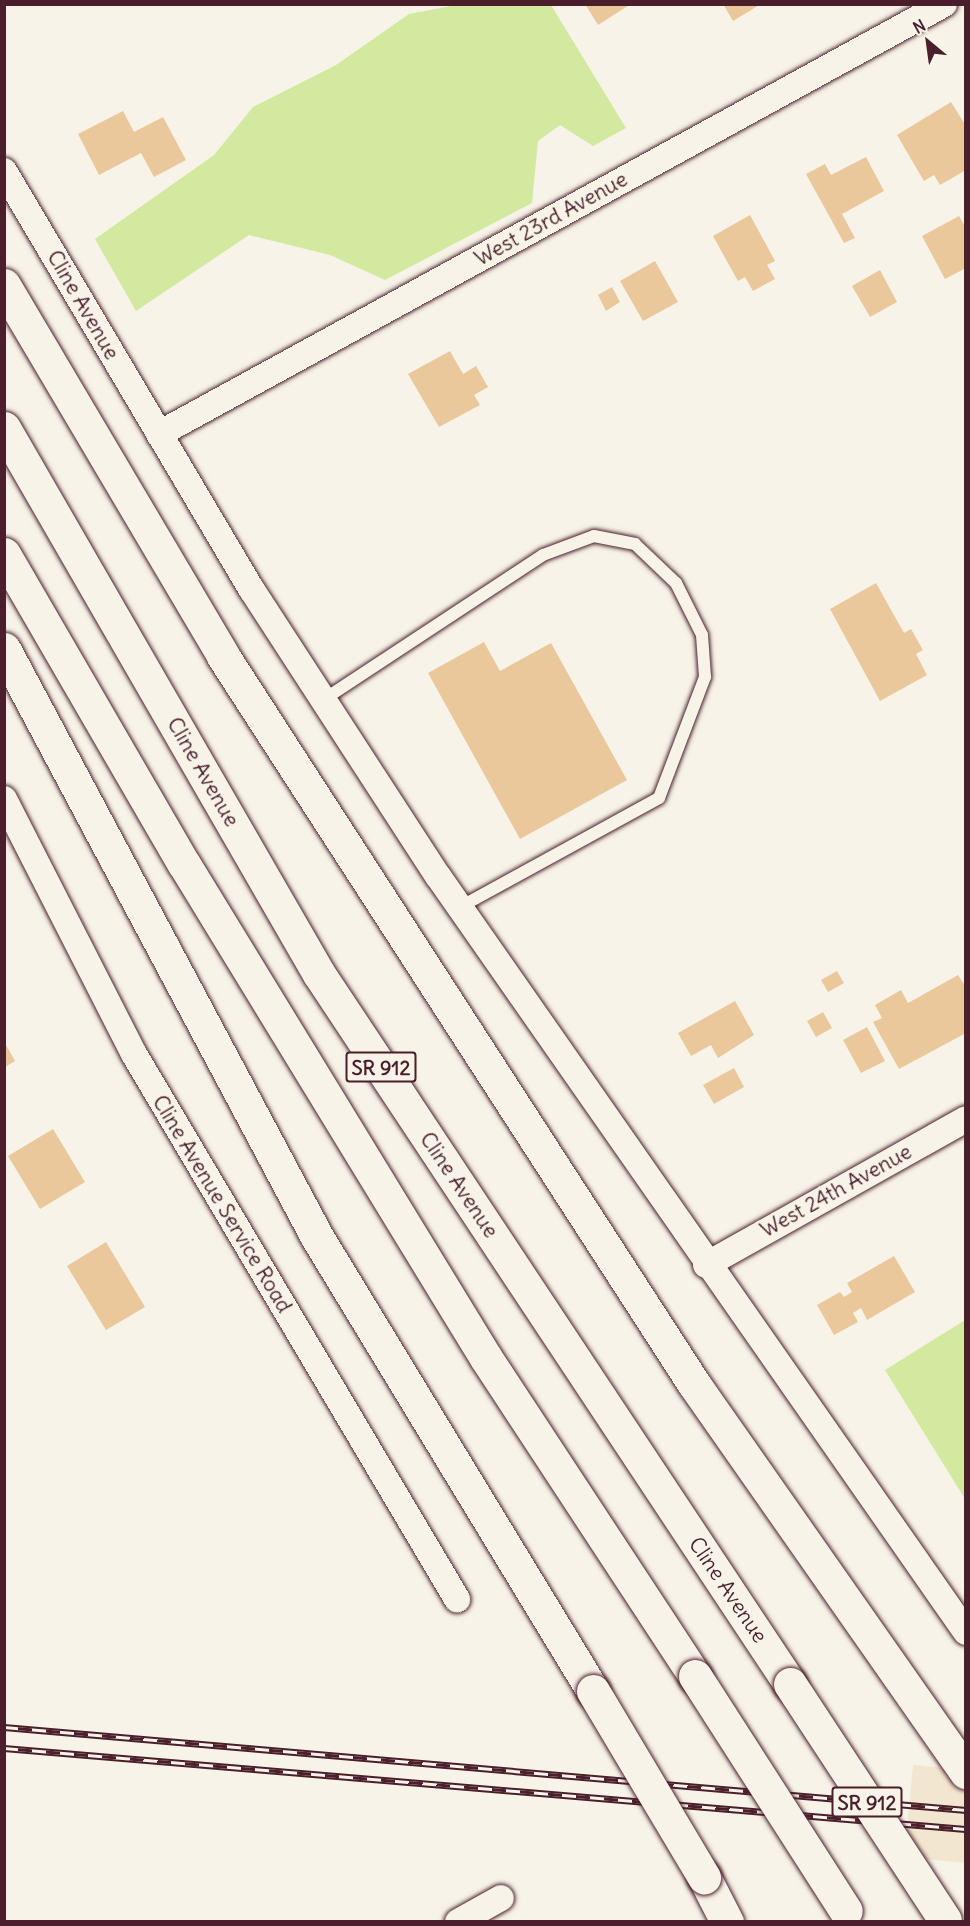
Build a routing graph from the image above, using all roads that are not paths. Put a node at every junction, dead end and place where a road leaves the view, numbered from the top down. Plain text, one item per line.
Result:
1 (944, 4) edge
2 (4, 171) edge
3 (4, 285) edge
4 (4, 428) edge
5 (159, 434) junction
6 (4, 554) edge
7 (4, 649) edge
8 (323, 700) junction
9 (4, 799) edge
10 (460, 907) junction
11 (966, 1119) edge
12 (706, 1264) junction
13 (458, 1599) dead end
14 (966, 1632) edge
15 (966, 1772) edge
16 (704, 1877) junction
17 (501, 1898) dead end
18 (850, 1916) edge
19 (946, 1921) edge
20 (458, 1922) edge
21 (717, 1922) edge
22 (727, 1922) edge

1 - 5 street, West 23rd Avenue
2 - 5 street, Cline Avenue
3 - 15 highway
4 - 19 highway, Cline Avenue / SR 912, bridge
5 - 8 street, Cline Avenue
6 - 18 highway, SR 912, bridge
7 - 16 highway, bridge
8 - 10 street, Cline Avenue
8 - 10 lane
9 - 13 street, Cline Avenue Service Road
10 - 12 street, Cline Avenue
11 - 12 street, West 24th Avenue
12 - 14 street, Cline Avenue
16 - 21 highway
16 - 22 highway
17 - 20 street

